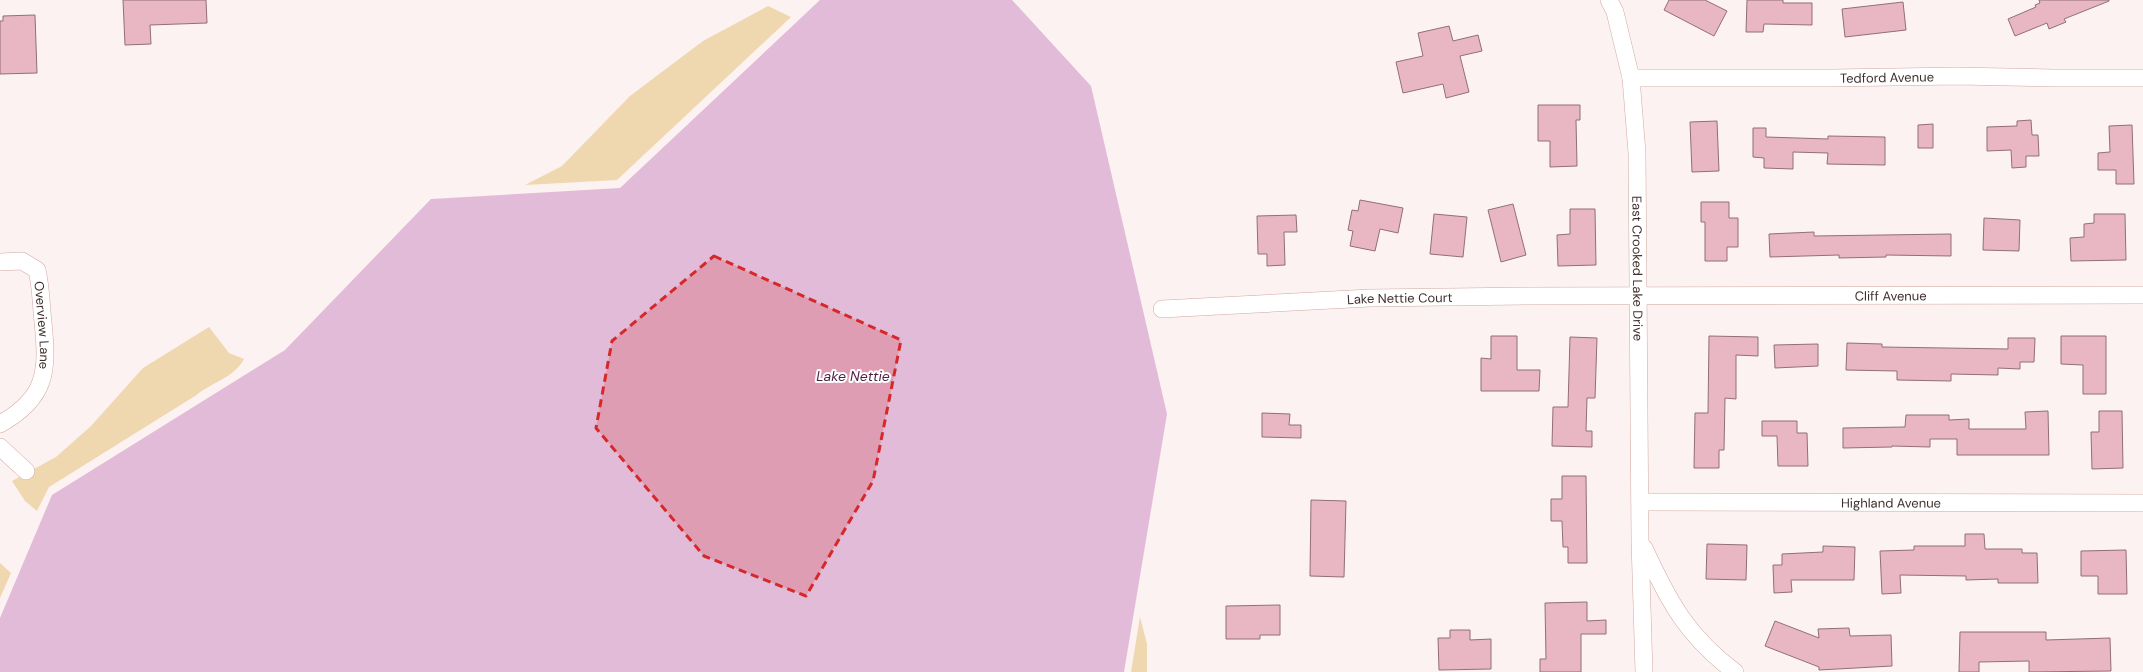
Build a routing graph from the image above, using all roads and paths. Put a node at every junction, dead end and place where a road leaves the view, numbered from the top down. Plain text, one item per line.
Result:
1 (1610, 0) edge
2 (1631, 78) junction
3 (2143, 78) edge
4 (0, 262) edge
5 (2143, 296) edge
6 (1638, 297) junction
7 (1162, 309) dead end
8 (0, 424) edge
9 (0, 447) edge
10 (26, 471) dead end
11 (1640, 502) junction
12 (2143, 503) edge
13 (1640, 541) junction
14 (1644, 672) edge
15 (1735, 672) edge

1 - 2 street, East Crooked Lake Drive
2 - 3 street, Tedford Avenue
2 - 6 street, East Crooked Lake Drive
4 - 8 street, Overview Lane
5 - 6 street, Cliff Avenue
6 - 7 street, Lake Nettie Court
6 - 11 street, East Crooked Lake Drive
9 - 10 street
11 - 12 street, Highland Avenue
11 - 13 street, East Crooked Lake Drive
13 - 14 street, East Crooked Lake Drive
13 - 15 street, East Crooked Lake Drive

